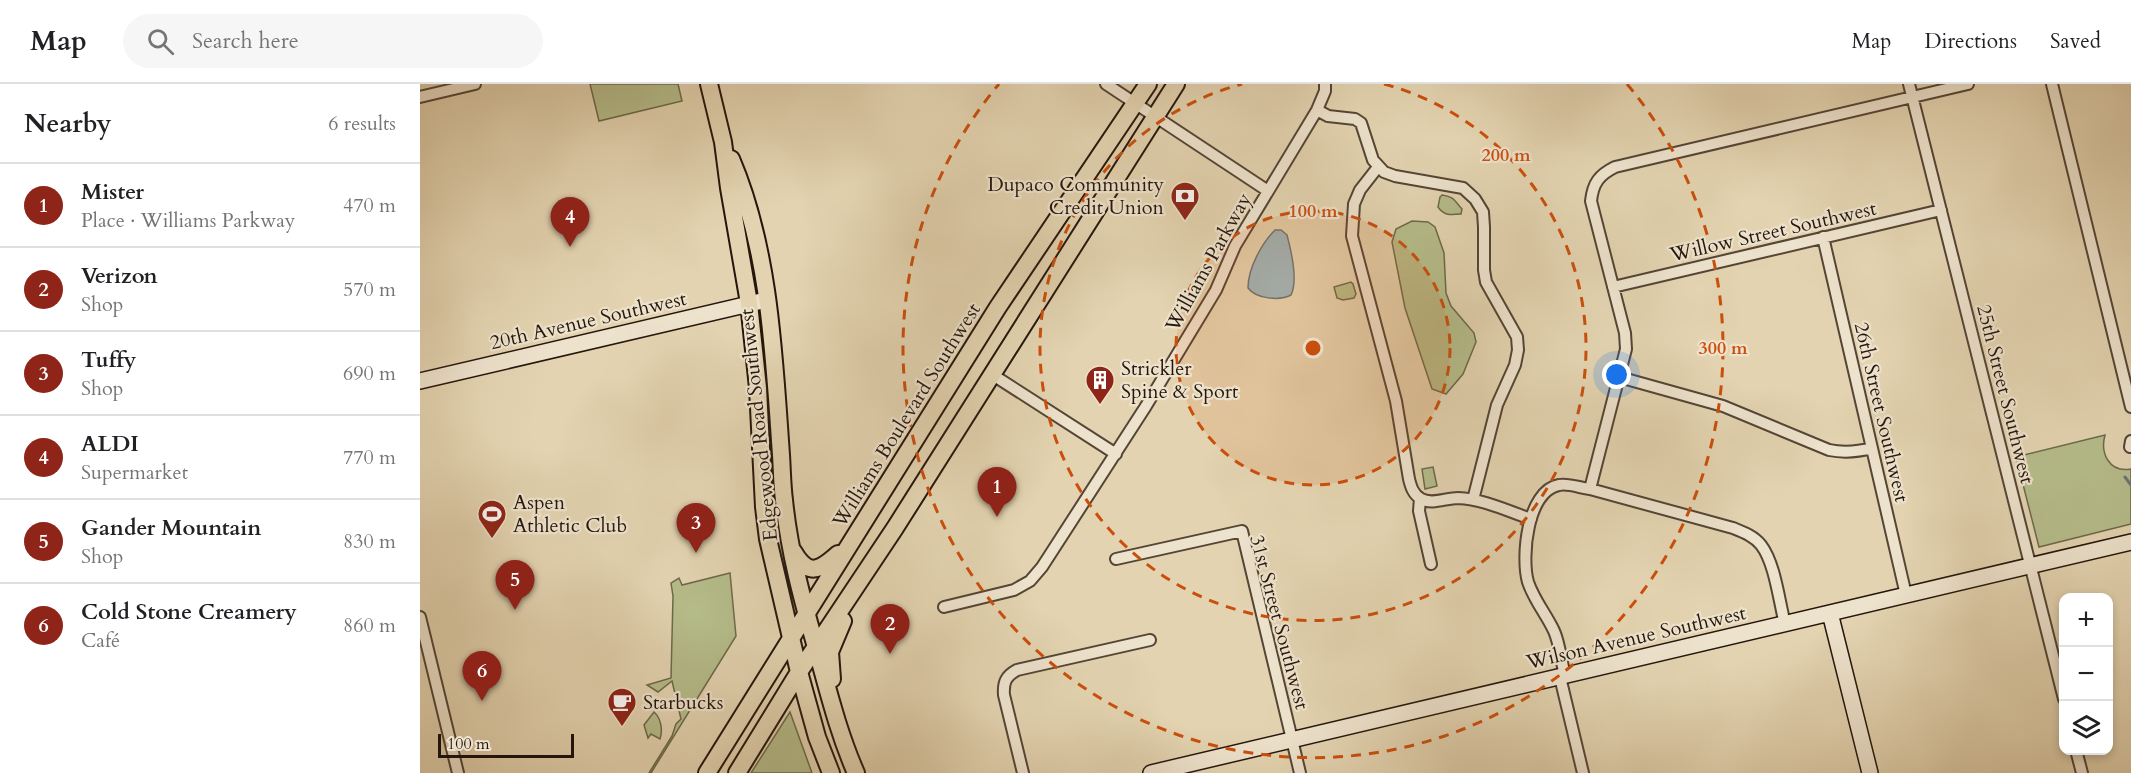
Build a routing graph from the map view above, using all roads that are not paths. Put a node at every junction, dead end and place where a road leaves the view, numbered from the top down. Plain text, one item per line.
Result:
1 (475, 84) edge
2 (709, 84) edge
3 (1106, 84) edge
4 (1148, 84) edge
5 (1176, 84) edge
6 (1325, 84) edge
7 (1910, 84) edge
8 (1968, 84) edge
9 (2052, 84) edge
10 (420, 97) edge
11 (1913, 98) junction
12 (1135, 103) junction
13 (1317, 110) junction
14 (1155, 116) junction
15 (723, 142) junction
16 (1378, 167) junction
17 (1268, 191) junction
18 (1941, 210) junction
19 (1823, 237) junction
20 (1613, 287) junction
21 (766, 300) junction
22 (749, 303) junction
23 (993, 375) junction
24 (1619, 377) junction
25 (420, 381) edge
26 (2131, 407) edge
27 (1872, 448) junction
28 (1116, 454) junction
29 (1590, 489) junction
30 (1420, 498) junction
31 (1473, 500) junction
32 (1531, 519) junction
33 (852, 541) junction
34 (2131, 542) edge
35 (791, 547) junction
36 (1116, 559) dead end
37 (1431, 564) dead end
38 (2030, 566) junction
39 (860, 581) junction
40 (1906, 595) junction
41 (944, 607) dead end
42 (1830, 613) junction
43 (806, 614) junction
44 (420, 617) edge
45 (1785, 624) junction
46 (791, 639) junction
47 (1150, 640) dead end
48 (816, 647) junction
49 (799, 672) junction
50 (1562, 676) junction
51 (2059, 679) edge
52 (839, 731) junction
53 (1292, 740) junction
54 (2077, 755) edge
55 (1167, 771) edge
56 (458, 773) edge
57 (707, 773) edge
58 (737, 773) edge
59 (831, 773) edge
60 (856, 773) edge
61 (1023, 773) edge
62 (1151, 773) edge
63 (1300, 773) edge
64 (1583, 773) edge
65 (1870, 773) edge
66 (2082, 773) edge

1 - 10 street
2 - 15 main road, Edgewood Road Southwest
3 - 12 street
4 - 12 main road, Williams Boulevard Southwest
5 - 14 main road
6 - 13 street, Williams Parkway
7 - 11 street, 25th Street Southwest
8 - 11 street
9 - 26 street
11 - 18 street, 25th Street Southwest
11 - 20 street
12 - 14 street
12 - 33 main road, Williams Boulevard Southwest
13 - 16 street
13 - 17 street, Williams Parkway
14 - 17 street
14 - 23 main road
15 - 21 main road, Edgewood Road Southwest
15 - 22 main road, Edgewood Road Southwest
16 - 30 street
16 - 31 street
17 - 28 street, Williams Parkway
18 - 19 street, Willow Street Southwest
18 - 38 street, 25th Street Southwest
19 - 20 street, Willow Street Southwest
19 - 27 street, 26th Street Southwest
20 - 24 street
21 - 22 main road, 20th Avenue Southwest
21 - 35 main road, Edgewood Road Southwest
22 - 25 main road, 20th Avenue Southwest
22 - 46 main road, Edgewood Road Southwest
23 - 28 street
23 - 39 main road
24 - 27 street
24 - 29 street
27 - 40 street, 26th Street Southwest
28 - 41 street, Williams Parkway
29 - 32 street
29 - 45 street
30 - 31 street
30 - 37 street
31 - 32 street
32 - 50 street
33 - 35 main road
33 - 43 main road, Williams Boulevard Southwest
34 - 38 main road, Wilson Avenue Southwest
35 - 43 main road, Edgewood Road Southwest
36 - 53 street, 31st Street Southwest
38 - 40 main road, Wilson Avenue Southwest
38 - 51 street, 25th Street Southwest
39 - 48 main road
39 - 52 main road
40 - 42 main road, Wilson Avenue Southwest
42 - 45 main road, Wilson Avenue Southwest
42 - 65 main road
43 - 46 main road, Williams Boulevard Southwest
43 - 48 main road, Edgewood Road Southwest
44 - 56 street
45 - 50 main road, Wilson Avenue Southwest
46 - 49 main road, Edgewood Road Southwest
46 - 57 main road, Williams Boulevard Southwest
47 - 61 street
48 - 49 main road
48 - 52 main road, Edgewood Road Southwest
49 - 58 main road
49 - 59 main road, Edgewood Road Southwest
50 - 53 main road, Wilson Avenue Southwest
50 - 64 street
52 - 60 main road, Edgewood Road Southwest
53 - 55 main road, Wilson Avenue Southwest
53 - 63 street, 31st Street Southwest
54 - 66 street
55 - 62 main road, Wilson Avenue Southwest

